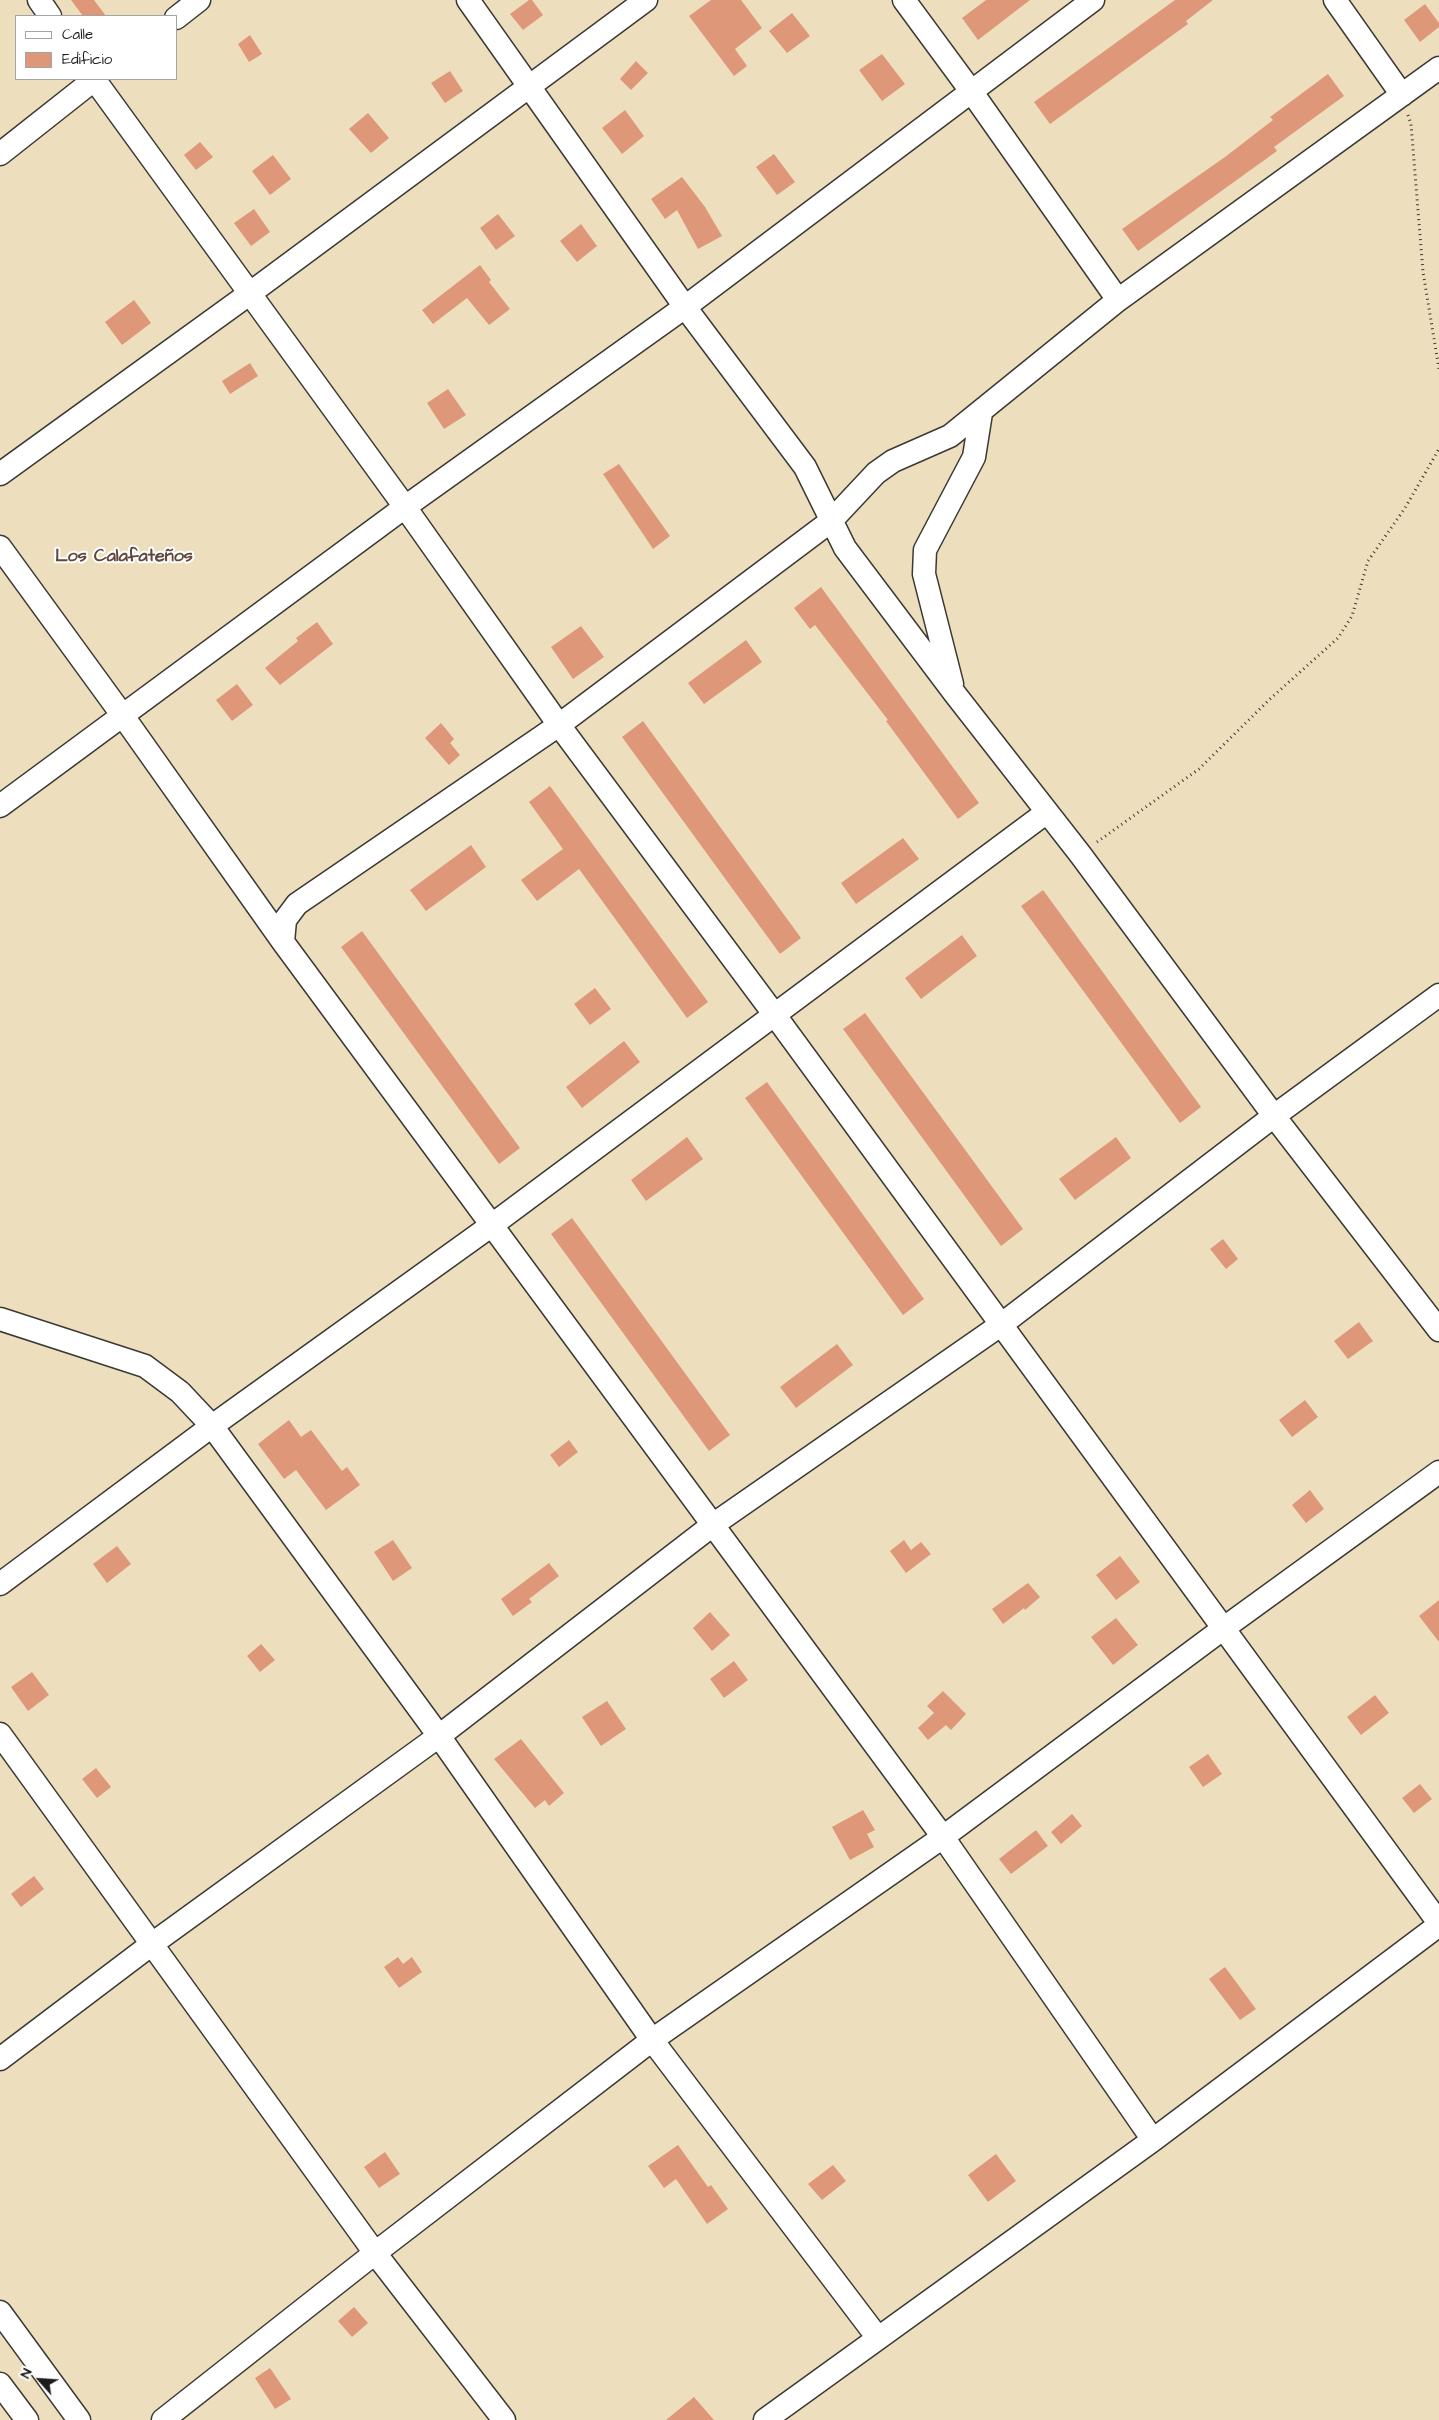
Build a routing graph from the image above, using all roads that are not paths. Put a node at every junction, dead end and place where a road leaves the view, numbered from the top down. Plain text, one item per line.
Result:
1 (38, 0) edge
2 (200, 0) edge
3 (468, 0) edge
4 (646, 0) edge
5 (904, 0) edge
6 (1092, 0) edge
7 (1335, 0) edge
8 (49, 15) edge
9 (178, 16) edge
10 (1439, 68) edge
11 (94, 80) edge
12 (96, 80) edge
13 (530, 86) junction
14 (972, 91) junction
15 (1402, 95) junction
16 (0, 154) edge
17 (249, 294) junction
18 (1118, 300) junction
19 (685, 307) junction
20 (981, 412) junction
21 (0, 474) edge
22 (405, 507) junction
23 (831, 521) junction
24 (0, 547) edge
25 (955, 694) junction
26 (123, 716) junction
27 (559, 725) junction
28 (0, 806) edge
29 (1047, 812) junction
30 (283, 942) junction
31 (1439, 996) edge
32 (774, 1014) junction
33 (1274, 1116) junction
34 (492, 1225) junction
35 (0, 1318) edge
36 (1002, 1324) junction
37 (1439, 1330) edge
38 (212, 1426) junction
39 (1439, 1472) edge
40 (714, 1524) junction
41 (0, 1584) edge
42 (1224, 1628) junction
43 (0, 1734) edge
44 (439, 1736) junction
45 (943, 1837) junction
46 (1439, 1924) edge
47 (152, 1944) junction
48 (652, 2040) junction
49 (0, 2059) edge
50 (1153, 2140) junction
51 (375, 2253) junction
52 (0, 2312) edge
53 (878, 2338) junction
54 (0, 2384) edge
55 (27, 2420) edge
56 (79, 2420) edge
57 (163, 2420) edge
58 (504, 2420) edge
59 (765, 2420) edge

1 - 8 street
2 - 9 street
3 - 13 street
4 - 13 street
5 - 14 street
6 - 14 street
7 - 15 street
10 - 15 street
11 - 16 street
12 - 17 street
13 - 17 street
13 - 19 street
14 - 18 street
14 - 19 street
15 - 18 street
17 - 21 street
17 - 22 street
18 - 20 street
19 - 22 street
19 - 23 street
20 - 23 street
20 - 25 street
22 - 26 street
22 - 27 street
23 - 25 street
23 - 27 street
24 - 26 street
25 - 29 street
26 - 28 street
26 - 30 street
27 - 30 street
27 - 32 street
29 - 32 street
29 - 33 street
30 - 34 street
31 - 33 street
32 - 34 street
32 - 36 street
33 - 36 street
33 - 37 street
34 - 38 street
34 - 40 street
35 - 38 street
36 - 40 street
36 - 42 street
38 - 41 street
38 - 44 street
39 - 42 street
40 - 44 street
40 - 45 street
42 - 45 street
42 - 46 street
43 - 47 street
44 - 47 street
44 - 48 street
45 - 48 street
45 - 50 street
46 - 50 street
47 - 49 street
47 - 51 street
48 - 51 street
48 - 53 street
50 - 53 street
51 - 57 street
51 - 58 street
52 - 56 street
53 - 59 street
54 - 55 street

